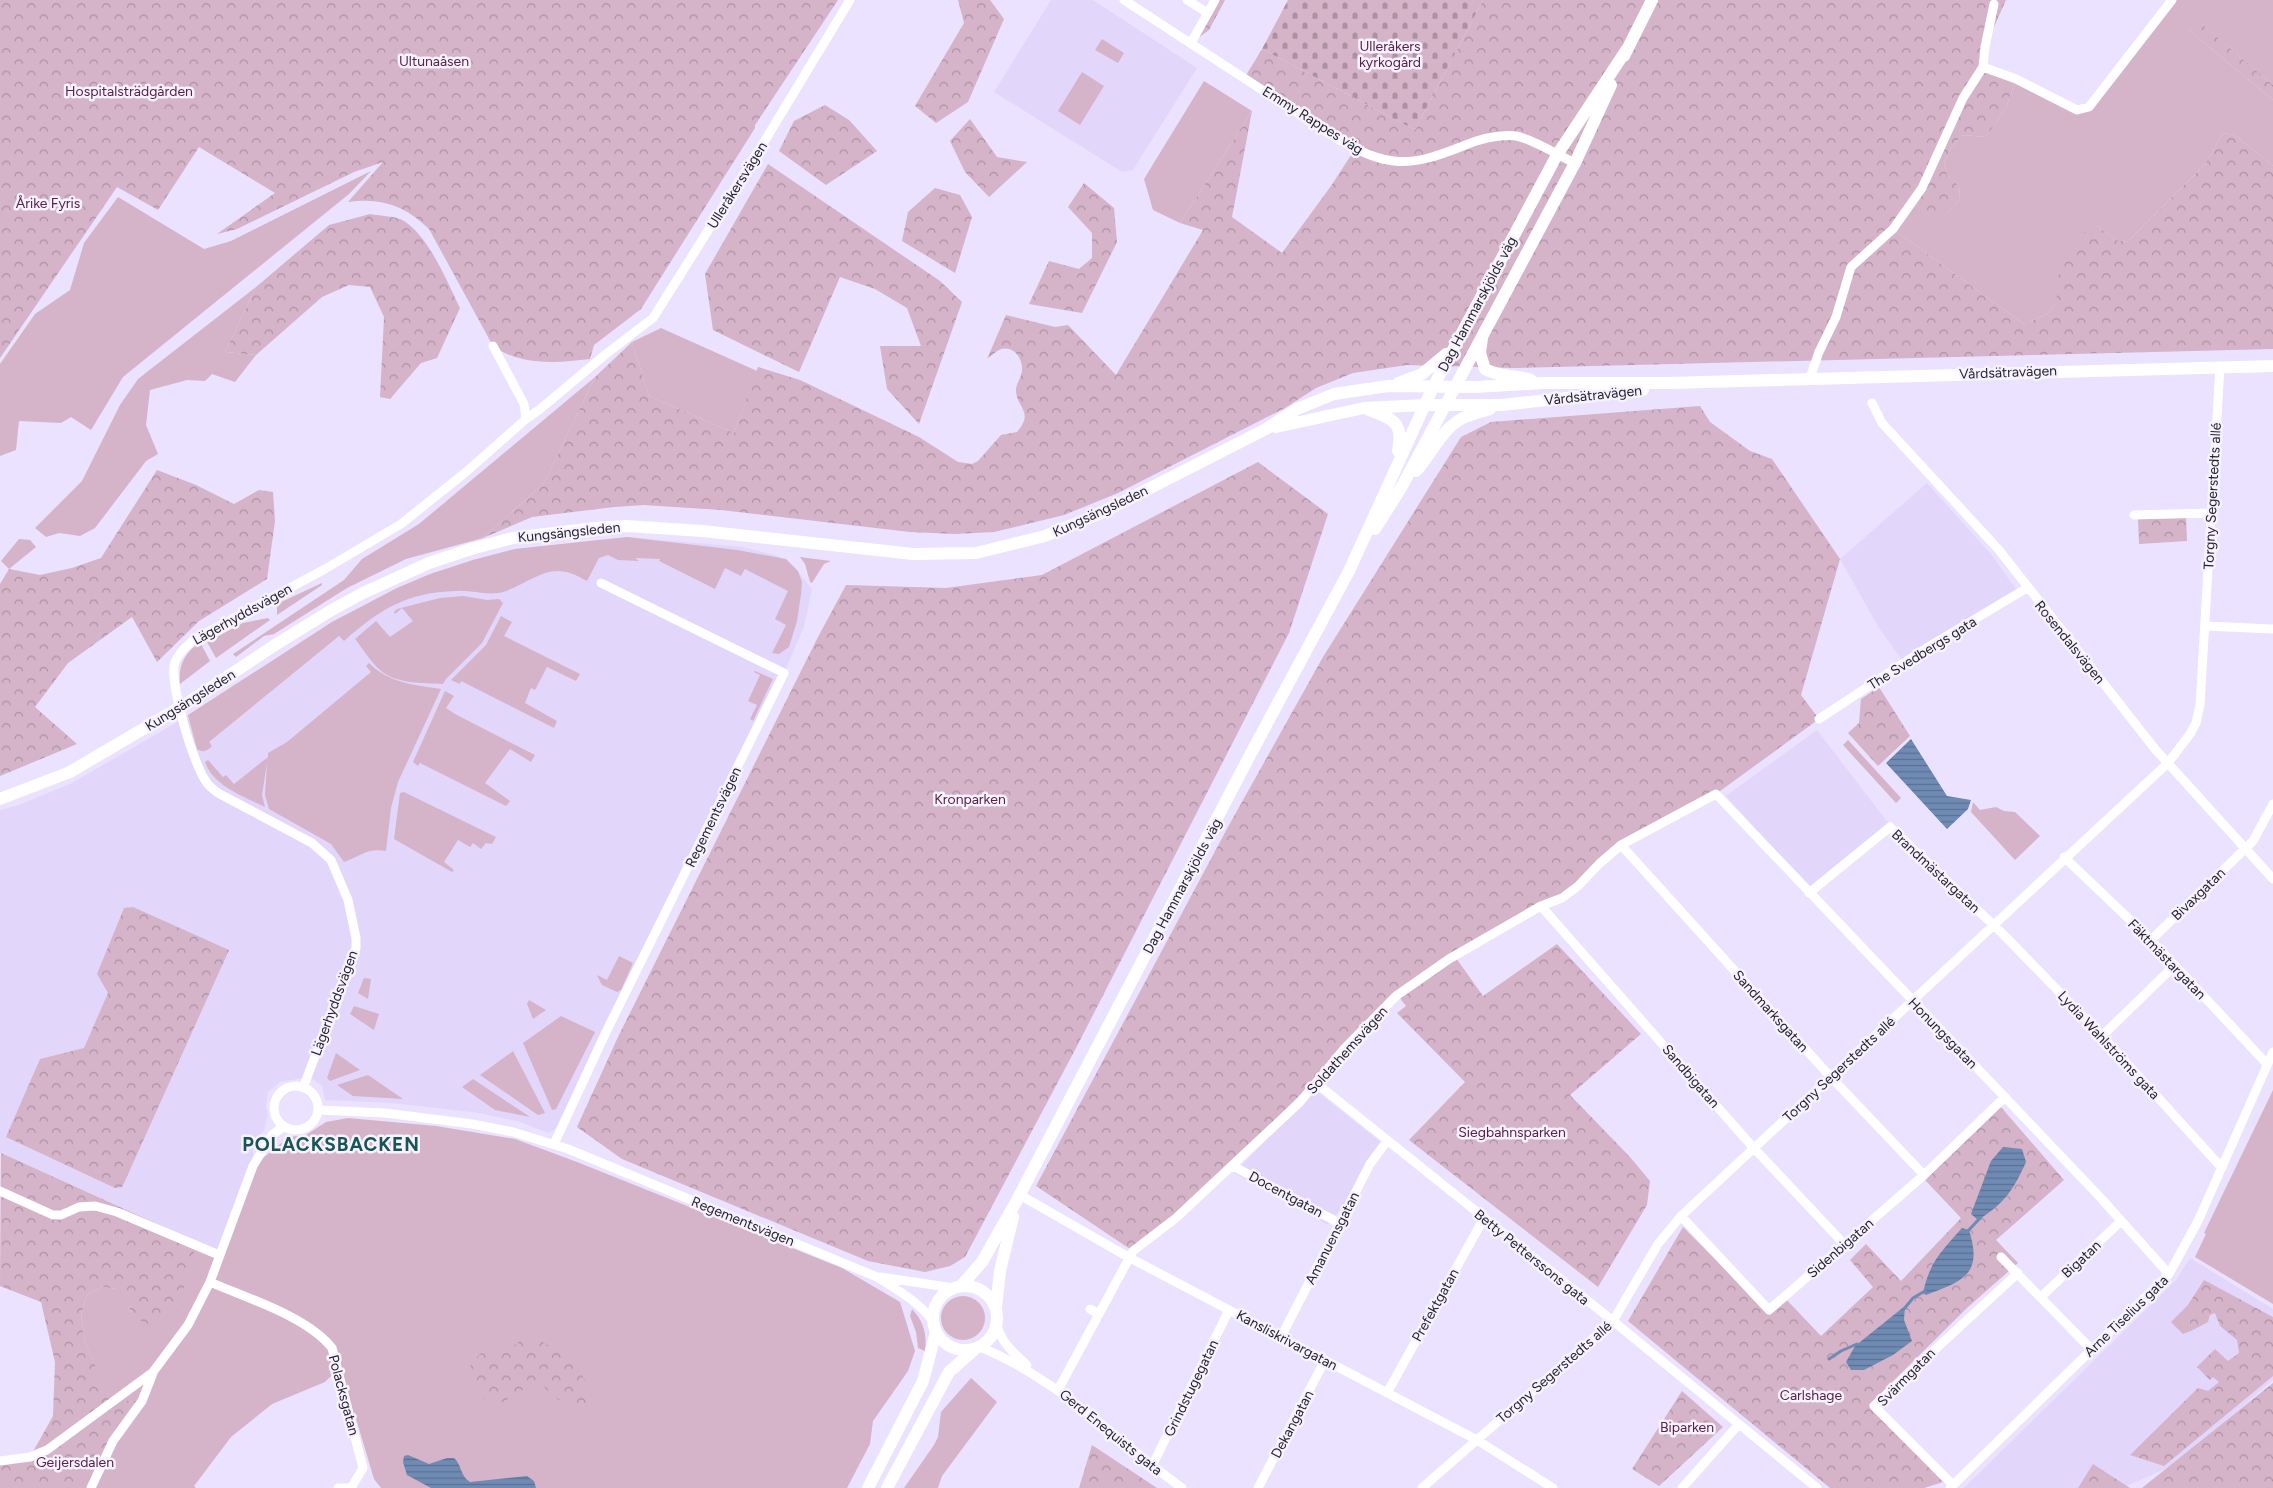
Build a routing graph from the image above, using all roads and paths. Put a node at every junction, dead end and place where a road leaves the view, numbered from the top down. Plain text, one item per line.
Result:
1 (850, 0) edge
2 (1124, 0) edge
3 (1187, 0) edge
4 (1215, 0) edge
5 (1651, 0) edge
6 (2172, 0) edge
7 (1994, 4) dead end
8 (1208, 14) junction
9 (1191, 43) junction
10 (1627, 49) junction
11 (1983, 67) junction
12 (1557, 155) junction
13 (1575, 163) junction
14 (1482, 333) junction
15 (1455, 345) junction
16 (493, 346) dead end
17 (606, 354) joint
18 (2220, 366) junction
19 (2273, 366) edge
20 (1810, 378) junction
21 (1742, 380) junction
22 (1543, 383) junction
23 (1388, 386) junction
24 (1454, 386) junction
25 (1433, 387) junction
26 (1872, 403) dead end
27 (1425, 405) junction
28 (1444, 405) junction
29 (1501, 405) junction
30 (1364, 408) junction
31 (526, 419) junction
32 (1266, 429) junction
33 (1396, 484) junction
34 (2211, 513) junction
35 (2134, 515) dead end
36 (601, 583) dead end
37 (2027, 588) junction
38 (2205, 626) junction
39 (2273, 629) edge
40 (1818, 719) dead end
41 (2168, 763) junction
42 (1716, 794) joint
43 (0, 799) edge
44 (2273, 804) edge
45 (1621, 845) junction
46 (2246, 849) junction
47 (2064, 857) junction
48 (2273, 879) edge
49 (1809, 893) junction
50 (1541, 906) junction
51 (1993, 924) junction
52 (2150, 940) junction
53 (2175, 965) junction
54 (1912, 1001) junction
55 (2102, 1036) junction
56 (2273, 1052) edge
57 (2267, 1064) junction
58 (1831, 1077) junction
59 (1316, 1083) junction
60 (303, 1088) junction
61 (2005, 1098) junction
62 (318, 1110) junction
63 (283, 1127) junction
64 (1387, 1141) junction
65 (554, 1144) junction
66 (1754, 1148) junction
67 (1233, 1166) junction
68 (2222, 1168) junction
69 (1924, 1175) junction
70 (0, 1191) edge
71 (1018, 1198) junction
72 (1681, 1216) junction
73 (1484, 1218) junction
74 (2121, 1221) junction
75 (1340, 1223) junction
76 (1844, 1244) junction
77 (219, 1255) junction
78 (2001, 1257) dead end
79 (1130, 1258) junction
80 (2018, 1273) junction
81 (2169, 1274) junction
82 (877, 1277) junction
83 (210, 1282) junction
84 (958, 1287) junction
85 (2041, 1297) junction
86 (996, 1307) junction
87 (1090, 1309) dead end
88 (1229, 1310) junction
89 (1099, 1314) junction
90 (1613, 1321) junction
91 (997, 1325) junction
92 (935, 1326) junction
93 (1281, 1337) junction
94 (977, 1348) junction
95 (2091, 1349) junction
96 (1326, 1360) junction
97 (153, 1372) junction
98 (1040, 1377) junction
99 (1058, 1390) junction
100 (1387, 1392) junction
101 (1739, 1424) junction
102 (1477, 1440) junction
103 (0, 1461) edge
104 (1152, 1466) junction
105 (1952, 1486) edge
106 (91, 1488) edge
107 (338, 1488) edge
108 (350, 1488) edge
109 (868, 1488) edge
110 (887, 1488) edge
111 (1182, 1488) edge
112 (1258, 1488) edge
113 (1422, 1488) edge
114 (1553, 1488) edge
115 (1682, 1488) edge
116 (1817, 1488) edge

1 - 17 street, Ulleråkersvägen
2 - 9 street, Emmy Rappes väg
3 - 8 street
4 - 8 street
5 - 10 main road, Dag Hammarskjölds väg
6 - 11 street
7 - 11 street
8 - 9 street
9 - 12 street, Emmy Rappes väg
10 - 12 main road, Dag Hammarskjölds väg
10 - 13 main road, Dag Hammarskjölds väg
11 - 20 street
12 - 13 street, Emmy Rappes väg
12 - 15 main road, Dag Hammarskjölds väg
13 - 14 main road, Dag Hammarskjölds väg
14 - 22 main road
14 - 24 main road, Dag Hammarskjölds väg
15 - 23 main road
15 - 25 main road, Dag Hammarskjölds väg
16 - 31 street
17 - 31 street, Lägerhyddsvägen
18 - 19 main road, Vårdsätravägen
18 - 20 main road, Vårdsätravägen
18 - 34 street, Torgny Segerstedts allé
20 - 21 main road, Vårdsätravägen
21 - 22 main road, Vårdsätravägen
21 - 29 main road, Vårdsätravägen
22 - 24 main road, Vårdsätravägen
23 - 25 main road, Kungsängsleden
23 - 32 main road, Kungsängsleden
24 - 25 main road, Kungsängsleden
24 - 28 main road, Dag Hammarskjölds väg
25 - 27 main road, Dag Hammarskjölds väg
26 - 37 street, Rosendalsvägen
27 - 28 main road, Kungsängsleden
27 - 30 main road, Kungsängsleden
27 - 33 main road, Dag Hammarskjölds väg
28 - 29 main road, Vårdsätravägen
28 - 33 main road, Dag Hammarskjölds väg
29 - 33 main road
30 - 32 main road, Kungsängsleden
30 - 33 main road
31 - 60 street, Lägerhyddsvägen
32 - 43 main road, Kungsängsleden
33 - 71 main road, Dag Hammarskjölds väg
34 - 35 street
34 - 38 street, Torgny Segerstedts allé
36 - 65 street, Regementsvägen
37 - 40 street, The Svedbergs gata
37 - 41 street, Rosendalsvägen
38 - 39 street
38 - 41 street, Torgny Segerstedts allé
41 - 46 street, Rosendalsvägen
41 - 47 street, Torgny Segerstedts allé
42 - 45 street, Soldathemsvägen
42 - 49 street, Honungsgatan
44 - 46 street
45 - 50 street, Soldathemsvägen
45 - 58 street, Sandmarksgatan
46 - 48 street, Rosendalsvägen
46 - 52 street, Bivaxgatan
47 - 51 street, Torgny Segerstedts allé
47 - 52 street, Fäktmästargatan
49 - 51 street, Brandmästargatan
49 - 54 street, Honungsgatan
50 - 59 street, Soldathemsvägen
50 - 66 street, Sandbigatan
51 - 54 street, Torgny Segerstedts allé
51 - 55 street, Lydia Wahlströms gata
52 - 53 street, Fäktmästargatan
53 - 55 street
53 - 57 street, Fäktmästargatan
54 - 58 street, Torgny Segerstedts allé
54 - 61 street, Honungsgatan
55 - 68 street, Lydia Wahlströms gata
56 - 57 street, Arne Tiselius gata
57 - 68 street, Arne Tiselius gata
58 - 66 street, Torgny Segerstedts allé
58 - 69 street, Sandmarksgatan
59 - 64 street, Betty Petterssons gata
59 - 67 street, Soldathemsvägen
60 - 62 street
60 - 63 street
61 - 69 street, Sidenbigatan
61 - 74 street, Honungsgatan
62 - 63 street
62 - 65 street, Regementsvägen
63 - 77 street
64 - 73 street, Betty Petterssons gata
64 - 75 street, Amanuensgatan
65 - 82 street, Regementsvägen
66 - 72 street, Torgny Segerstedts allé
66 - 76 street, Sandbigatan
67 - 75 street, Docentgatan
67 - 79 street, Soldathemsvägen
68 - 81 street, Arne Tiselius gata
69 - 76 street, Sidenbigatan
70 - 77 street
71 - 79 street, Kansliskrivargatan
71 - 84 main road, Dag Hammarskjölds väg
71 - 86 main road, Dag Hammarskjölds väg
72 - 76 street, Sidenbigatan
72 - 90 street, Torgny Segerstedts allé
73 - 90 street, Betty Petterssons gata
73 - 100 street, Prefektgatan
74 - 81 street, Honungsgatan
74 - 85 street, Bigatan
75 - 93 street, Amanuensgatan
77 - 83 street
78 - 80 street
79 - 88 street, Kansliskrivargatan
79 - 89 street, Soldathemsvägen
80 - 85 street
80 - 105 street, Svärmgatan
81 - 95 street, Arne Tiselius gata
82 - 84 street, Regementsvägen
82 - 92 street, Regementsvägen
83 - 97 street
83 - 108 street, Polacksgatan
84 - 86 main road
84 - 92 main road
85 - 95 street
86 - 91 main road
87 - 89 street
88 - 93 street, Kansliskrivargatan
88 - 104 street, Grindstugegatan
89 - 99 street, Soldathemsvägen
90 - 101 street, Betty Petterssons gata
90 - 102 street, Torgny Segerstedts allé
91 - 94 main road
91 - 98 street, Gerd Enequists gata
92 - 94 main road
92 - 109 main road
93 - 96 street, Kansliskrivargatan
94 - 98 street, Gerd Enequists gata
94 - 110 main road
95 - 105 street, Arne Tiselius gata
96 - 100 street, Kansliskrivargatan
96 - 112 street, Dekangatan
97 - 103 street
97 - 106 street
98 - 99 street, Gerd Enequists gata
99 - 104 street, Gerd Enequists gata
100 - 102 street, Kansliskrivargatan
101 - 115 street
101 - 116 street, Betty Petterssons gata
102 - 113 street, Torgny Segerstedts allé
102 - 114 street, Kansliskrivargatan
104 - 111 street, Gerd Enequists gata
107 - 108 street, Polacksgatan

